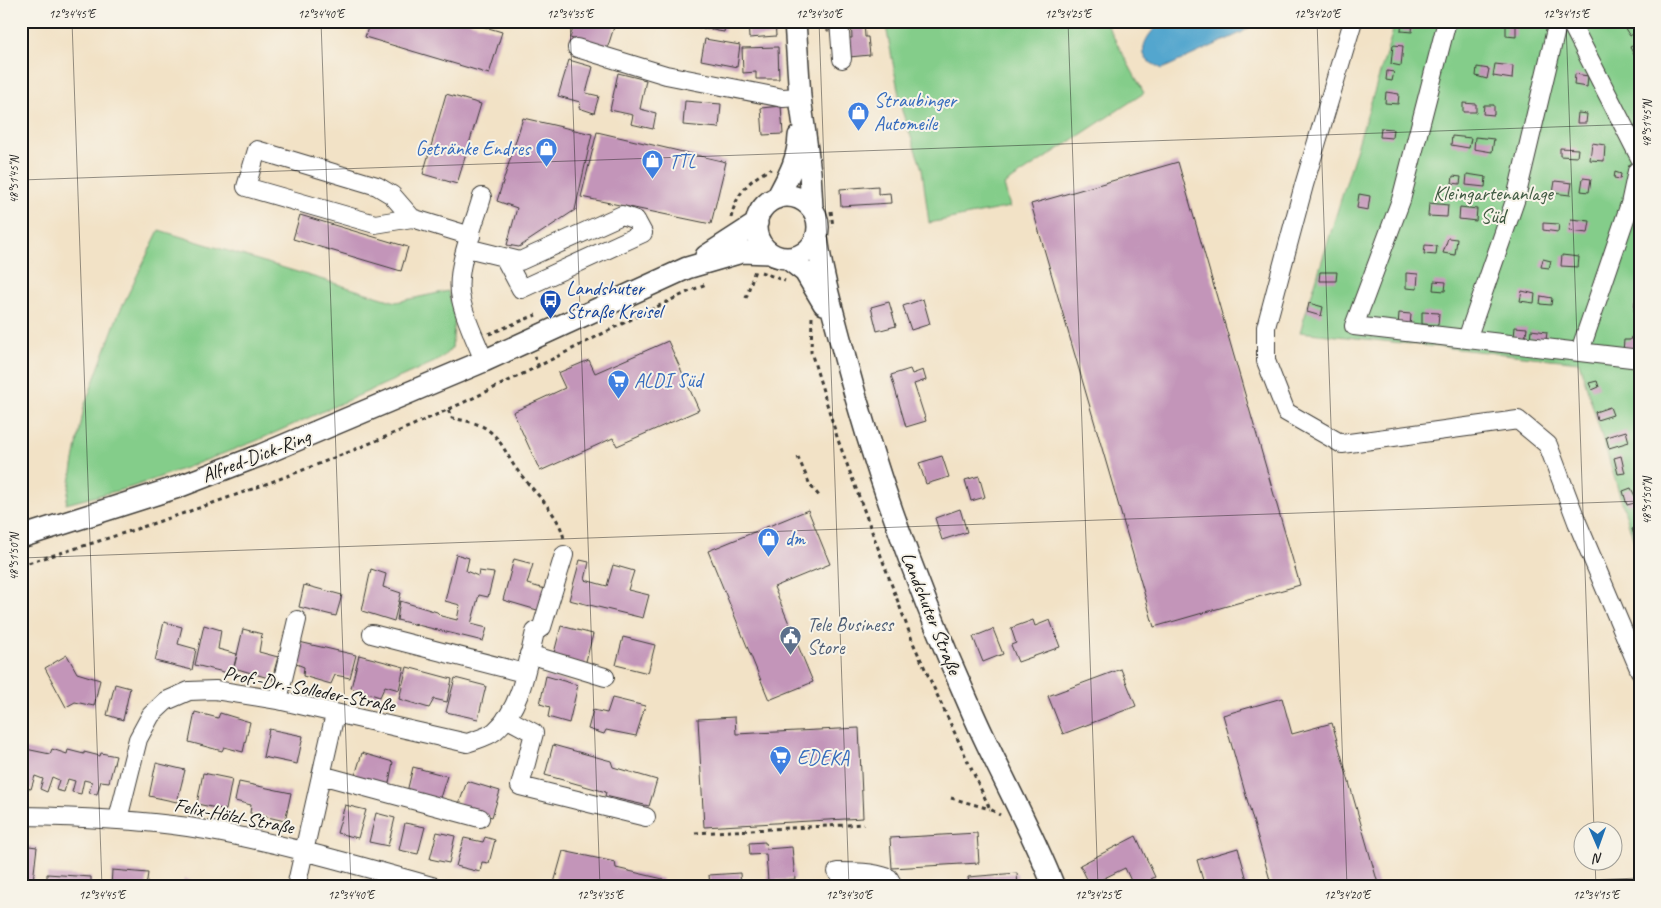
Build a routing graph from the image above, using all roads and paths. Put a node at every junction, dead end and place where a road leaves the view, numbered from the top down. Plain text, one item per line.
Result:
1 (795, 21) edge
2 (839, 21) edge
3 (1353, 21) edge
4 (1447, 21) edge
5 (1558, 21) edge
6 (1570, 21) edge
7 (577, 48) dead end
8 (842, 59) dead end
9 (800, 98) junction
10 (1640, 158) edge
11 (1640, 170) edge
12 (482, 197) dead end
13 (777, 198) junction
14 (812, 208) junction
15 (412, 218) junction
16 (757, 223) junction
17 (817, 237) junction
18 (469, 242) junction
19 (778, 256) junction
20 (504, 259) junction
21 (688, 268) junction
22 (752, 275) dead end
23 (716, 279) dead end
24 (746, 298) dead end
25 (837, 328) junction
26 (1467, 339) junction
27 (1580, 351) junction
28 (1640, 358) edge
29 (484, 361) junction
30 (448, 410) junction
31 (798, 457) dead end
32 (820, 497) dead end
33 (21, 537) edge
34 (564, 555) joint
35 (21, 565) edge
36 (296, 620) dead end
37 (372, 634) dead end
38 (529, 654) junction
39 (1640, 671) edge
40 (524, 673) junction
41 (605, 676) dead end
42 (278, 700) junction
43 (335, 714) junction
44 (506, 718) junction
45 (321, 775) junction
46 (951, 798) dead end
47 (990, 809) dead end
48 (21, 816) edge
49 (646, 817) dead end
50 (480, 818) dead end
51 (118, 819) junction
52 (864, 824) dead end
53 (695, 833) dead end
54 (304, 851) junction
55 (837, 872) dead end
56 (296, 887) edge
57 (435, 887) edge
58 (894, 887) edge
59 (1054, 887) edge

1 - 9 main road
2 - 8 street
3 - 39 street
4 - 26 street
5 - 26 street
6 - 10 street
7 - 9 street
9 - 13 main road
9 - 14 main road
11 - 27 street
12 - 18 street
13 - 14 main road
13 - 16 main road
14 - 17 main road
15 - 15 street
15 - 18 street
16 - 19 main road
16 - 21 main road, Alfred-Dick-Ring
17 - 19 main road
17 - 25 main road, Landshuter Straße
18 - 20 street
18 - 29 street
19 - 21 main road, Alfred-Dick-Ring
19 - 25 main road, Landshuter Straße
20 - 20 street
21 - 29 main road, Alfred-Dick-Ring
22 - 24 path
23 - 30 path
25 - 59 main road, Landshuter Straße
26 - 27 street
27 - 28 street
29 - 33 main road, Alfred-Dick-Ring
30 - 34 path
30 - 35 path
31 - 32 path
34 - 38 street, Prof.-Dr.-Solleder-Straße
36 - 42 street
37 - 40 street
38 - 40 street, Prof.-Dr.-Solleder-Straße
38 - 41 street
40 - 44 street, Prof.-Dr.-Solleder-Straße
42 - 43 street, Prof.-Dr.-Solleder-Straße
42 - 51 street, Prof.-Dr.-Solleder-Straße
43 - 44 street, Prof.-Dr.-Solleder-Straße
43 - 45 street
44 - 49 street
45 - 50 street
45 - 54 street
46 - 47 path
48 - 51 street, Felix-Hölzl-Straße
51 - 54 street, Felix-Hölzl-Straße
52 - 53 path
54 - 56 street
54 - 57 street, Felix-Hölzl-Straße
55 - 58 street

